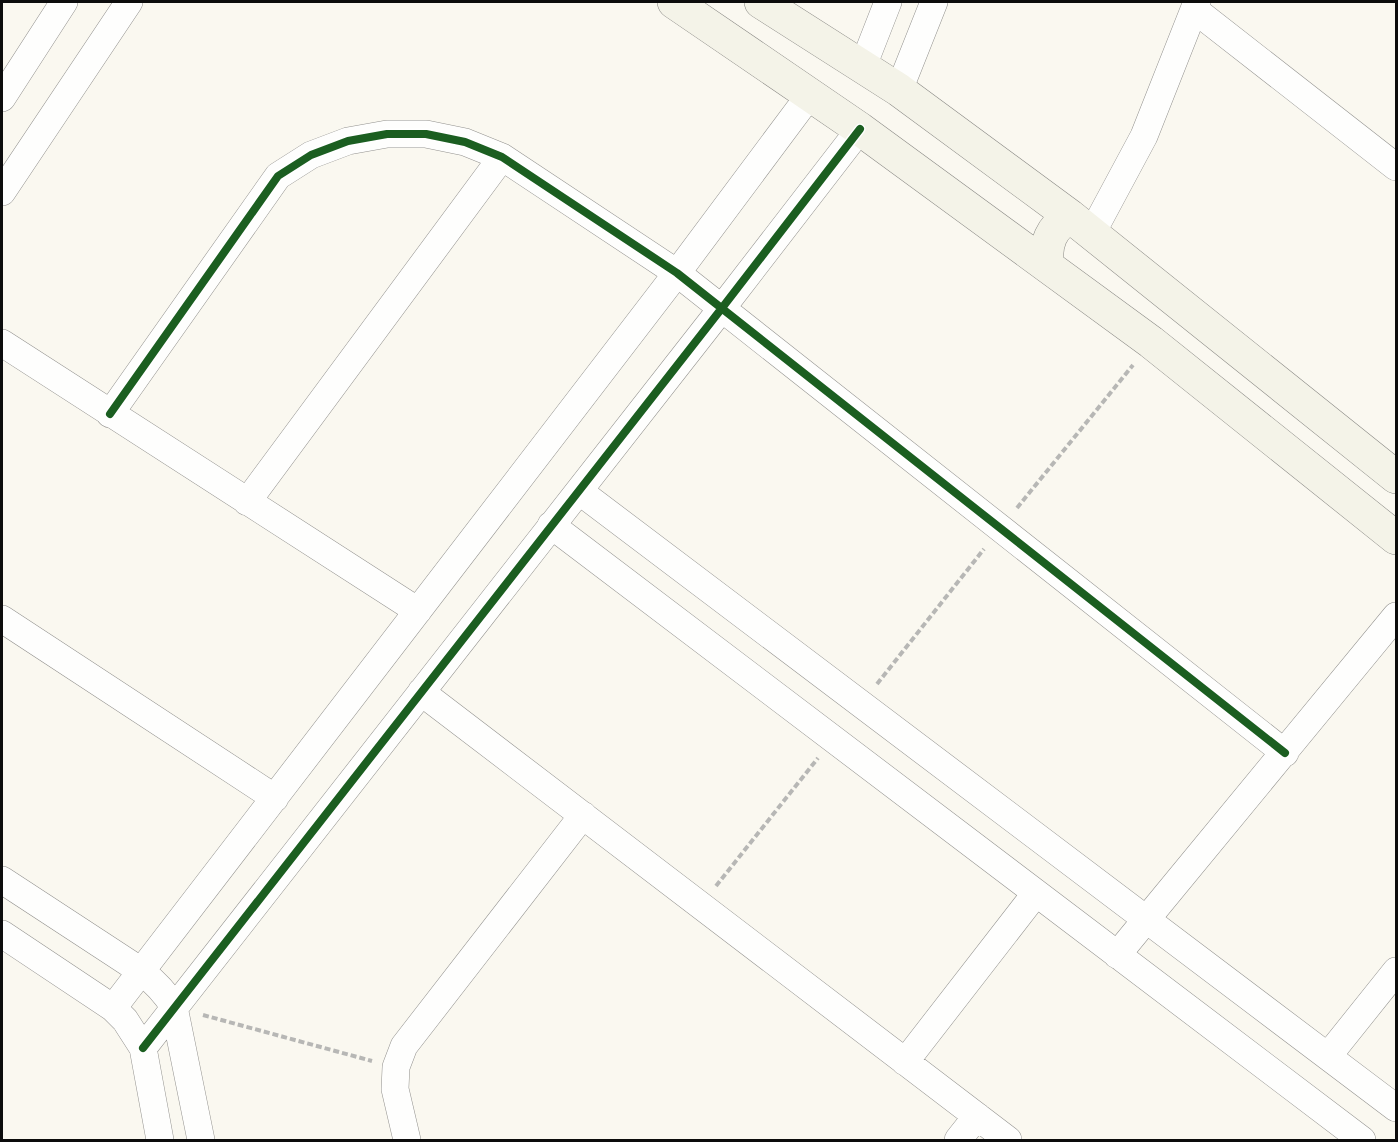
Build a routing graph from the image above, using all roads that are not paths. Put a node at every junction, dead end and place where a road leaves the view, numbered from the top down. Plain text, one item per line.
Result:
1 (129, 2) edge
2 (674, 2) edge
3 (761, 2) edge
4 (888, 2) edge
5 (934, 2) edge
6 (1196, 6) edge
7 (56, 9) edge
8 (863, 66) junction
9 (899, 90) junction
10 (809, 96) junction
11 (2, 98) edge
12 (860, 129) junction
13 (502, 157) junction
14 (1396, 167) edge
15 (1020, 179) junction
16 (2, 192) edge
17 (988, 224) junction
18 (1081, 224) junction
19 (1047, 265) junction
20 (677, 273) junction
21 (722, 308) junction
22 (2, 343) edge
23 (110, 414) junction
24 (1396, 477) edge
25 (579, 491) junction
26 (248, 502) junction
27 (552, 525) junction
28 (1396, 538) edge
29 (418, 611) junction
30 (1396, 616) edge
31 (2, 619) edge
32 (422, 692) junction
33 (1285, 753) junction
34 (275, 798) junction
35 (583, 815) junction
36 (2, 880) edge
37 (1036, 893) junction
38 (1148, 920) junction
39 (2, 934) edge
40 (1117, 955) junction
41 (141, 971) junction
42 (1396, 971) edge
43 (174, 1007) junction
44 (113, 1008) junction
45 (143, 1047) junction
46 (1328, 1056) junction
47 (905, 1062) junction
48 (1396, 1108) edge
49 (976, 1116) junction
50 (160, 1140) edge
51 (201, 1140) edge
52 (407, 1140) edge
53 (958, 1140) edge
54 (1008, 1140) edge
55 (1362, 1140) edge

1 - 16 street
2 - 10 street
3 - 8 street
4 - 8 street
5 - 9 street
6 - 14 street
6 - 18 street
7 - 11 street
8 - 9 street
9 - 15 street
10 - 12 street
10 - 20 street
12 - 17 street
12 - 21 street
13 - 20 street
13 - 23 street
13 - 26 street
15 - 17 street
15 - 18 street
17 - 19 street
18 - 19 street
18 - 24 street
19 - 28 street
20 - 21 street
20 - 29 street
21 - 25 street
21 - 33 street
22 - 23 street
23 - 26 street
25 - 27 street
25 - 38 street
26 - 29 street
27 - 32 street
27 - 37 street
29 - 34 street
30 - 33 street
31 - 34 street
32 - 35 street
32 - 43 street
33 - 38 street
34 - 41 street
35 - 47 street
35 - 52 street
36 - 41 street
37 - 40 street
37 - 47 street
38 - 40 street
38 - 46 street
39 - 44 street
40 - 55 street
41 - 43 street
41 - 44 street
42 - 46 street
43 - 45 street
43 - 51 street
44 - 45 street
45 - 50 street
46 - 48 street
47 - 49 street
49 - 53 street
49 - 54 street

